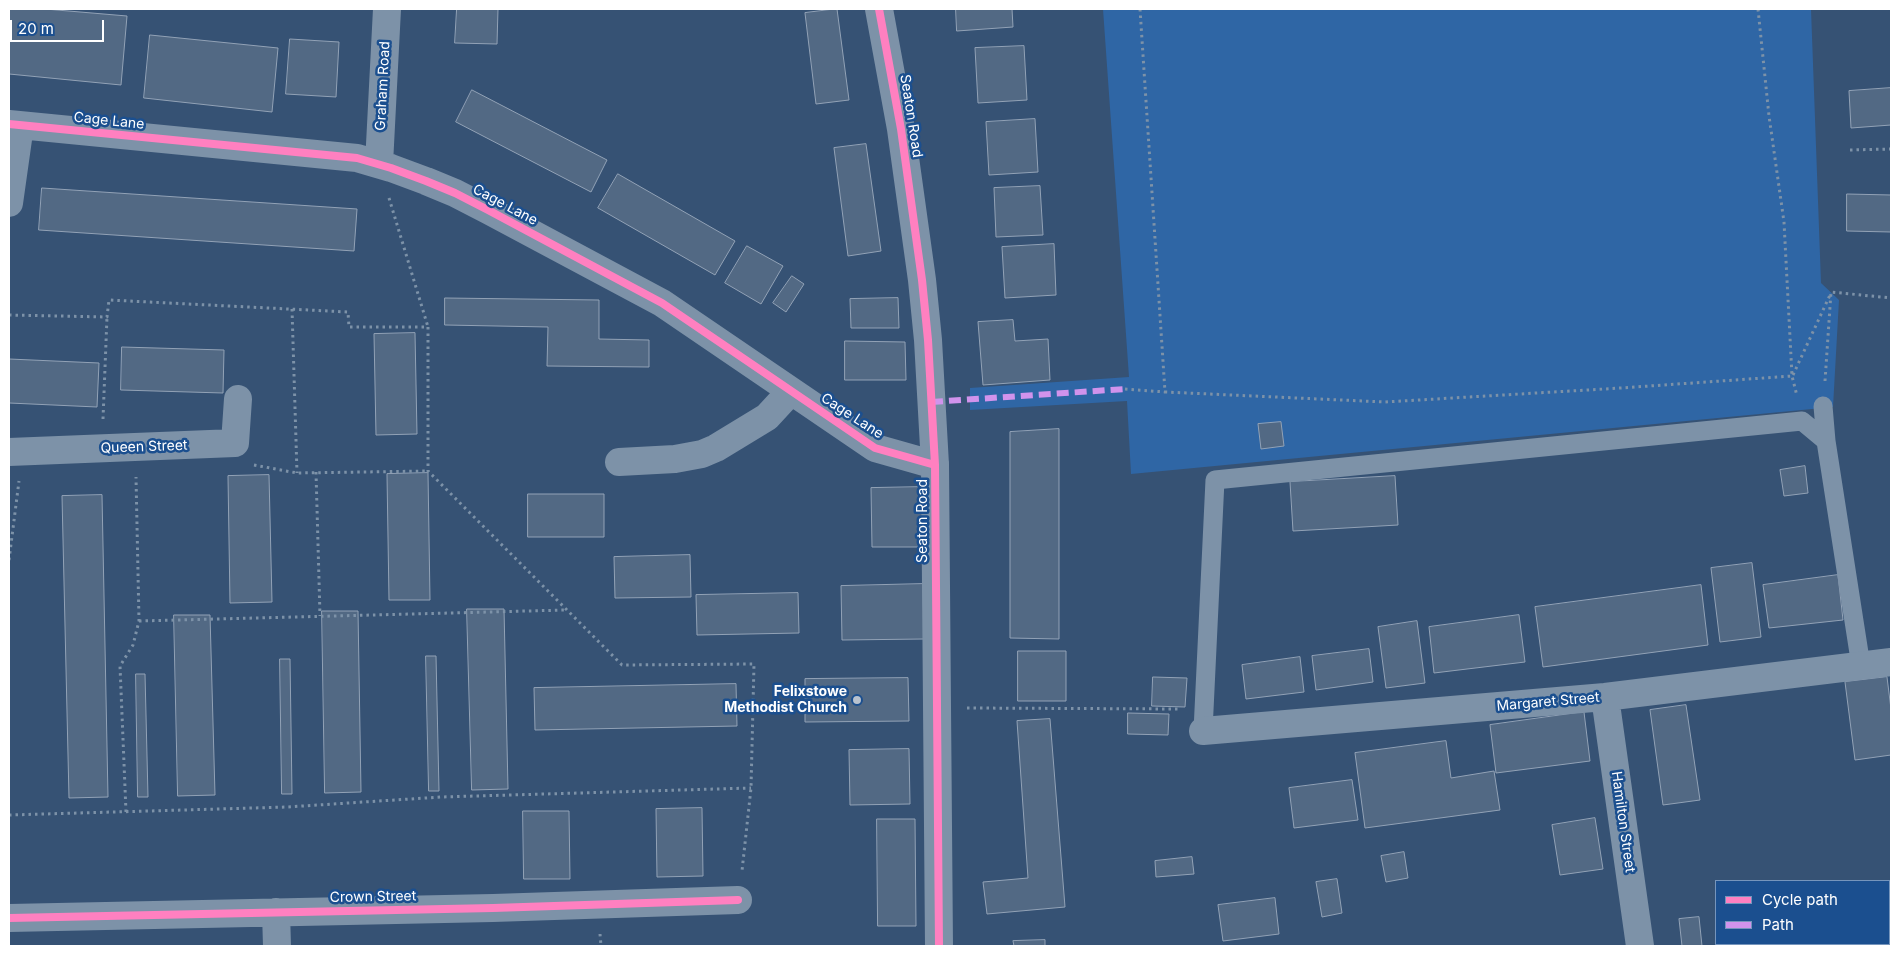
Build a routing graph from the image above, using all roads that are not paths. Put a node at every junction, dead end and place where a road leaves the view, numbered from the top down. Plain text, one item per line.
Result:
1 (387, 9) edge
2 (879, 9) edge
3 (15, 124) edge
4 (379, 164) junction
5 (9, 203) edge
6 (791, 391) junction
7 (238, 399) dead end
8 (1823, 406) road end
9 (1826, 441) junction
10 (16, 452) edge
11 (618, 462) dead end
12 (936, 465) junction
13 (1891, 662) edge
14 (1861, 666) junction
15 (1605, 697) junction
16 (1203, 720) joint
17 (738, 900) road end
18 (276, 912) junction
19 (9, 918) edge
20 (277, 946) edge
21 (939, 946) edge
22 (1640, 946) edge

1 - 4 street, Graham Road
2 - 12 street, Seaton Road
3 - 4 street, Cage Lane
3 - 5 street
4 - 6 street, Cage Lane
6 - 11 street
6 - 12 street, Cage Lane
7 - 10 street, Queen Street
8 - 9 lane
9 - 14 lane
9 - 16 lane
12 - 21 street, Seaton Road
13 - 14 street, Margaret Street
14 - 15 street, Margaret Street
15 - 16 street, Margaret Street
15 - 22 street, Hamilton Street
17 - 18 street, Crown Street
18 - 19 street, Crown Street
18 - 20 street

